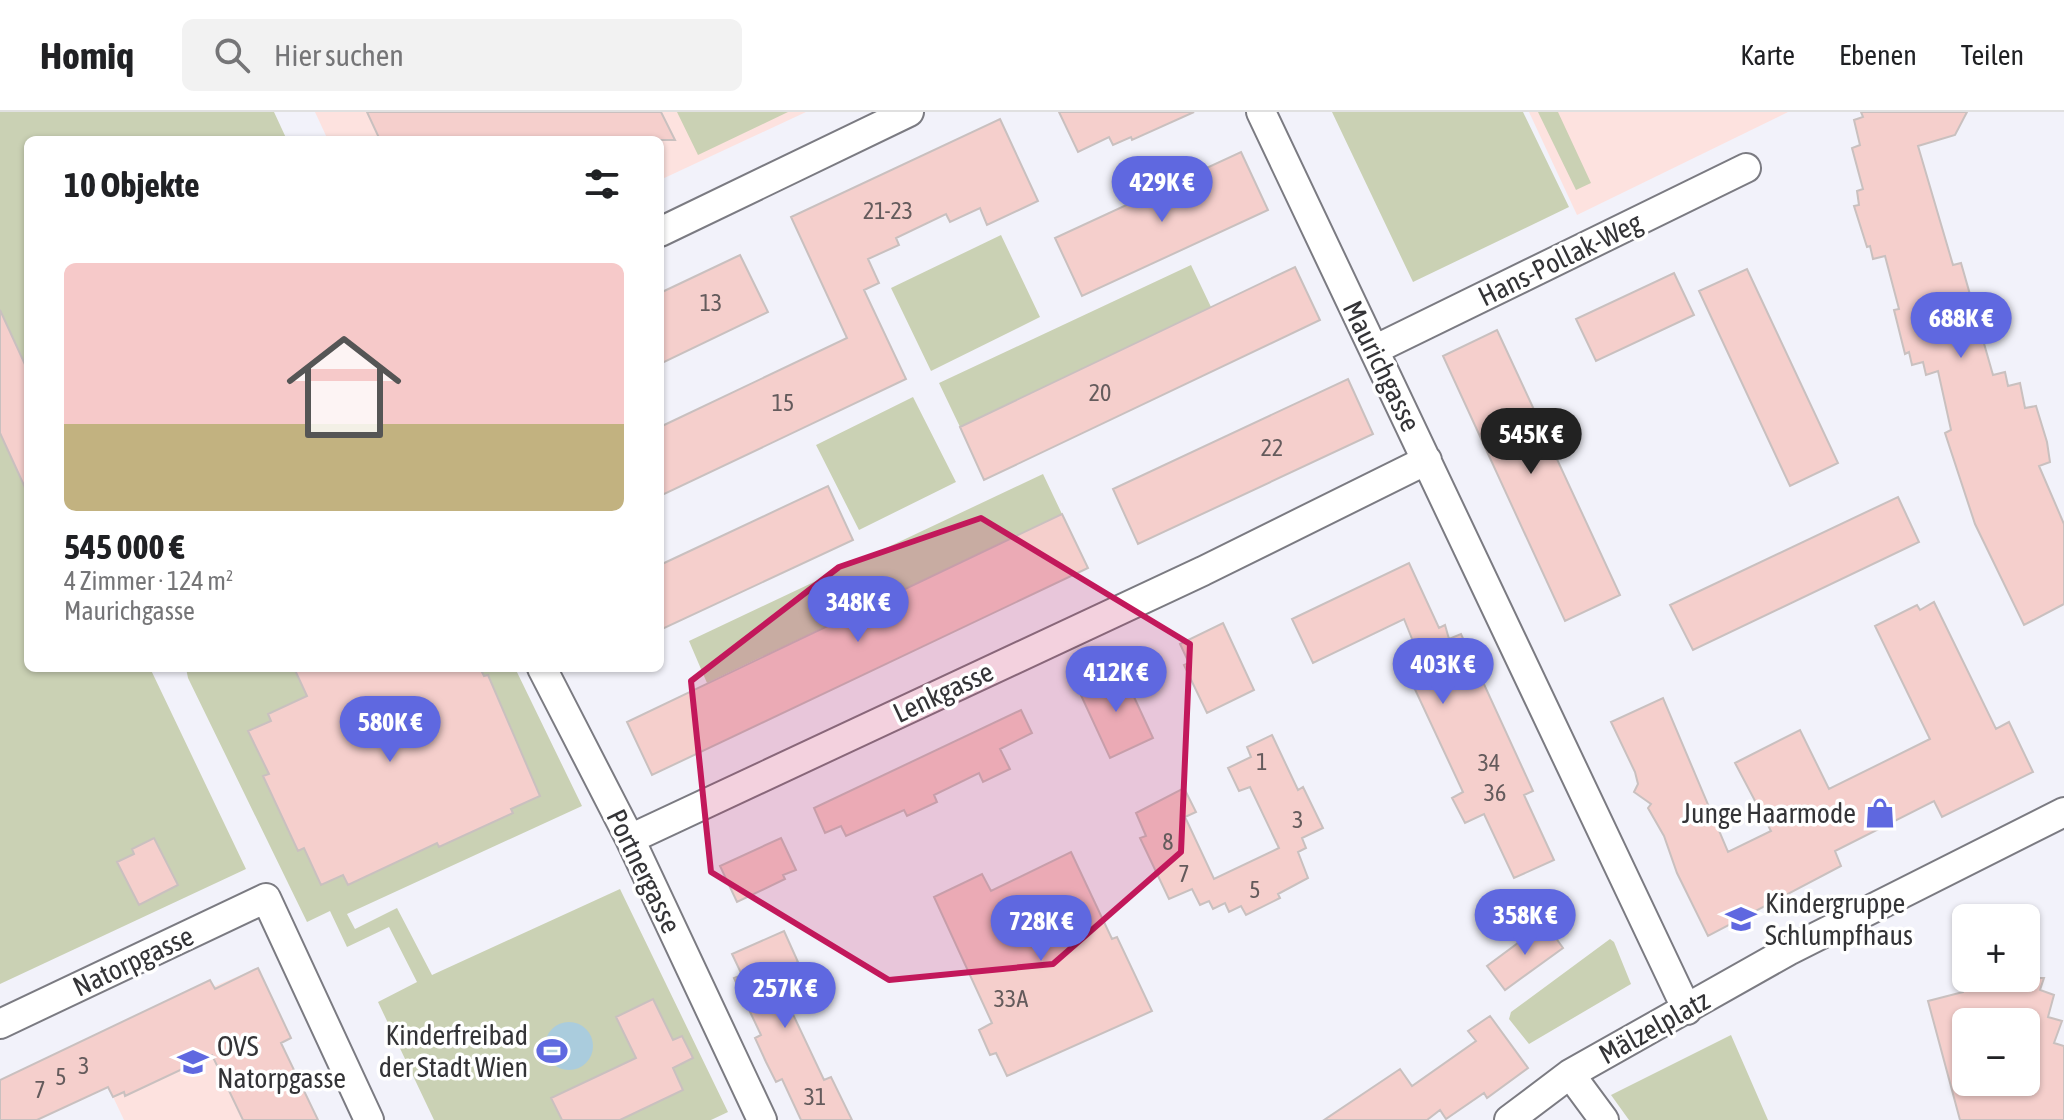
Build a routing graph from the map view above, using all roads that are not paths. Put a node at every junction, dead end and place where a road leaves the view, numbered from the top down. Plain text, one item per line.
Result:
1 (909, 112) edge
2 (1261, 112) edge
3 (1746, 168) dead end
4 (668, 228) edge
5 (1374, 350) junction
6 (1427, 460) junction
7 (544, 672) edge
8 (2064, 812) edge
9 (630, 839) junction
10 (1687, 1010) junction
11 (0, 1024) edge
12 (1570, 1074) junction
13 (369, 1120) edge
14 (762, 1120) edge
15 (1509, 1120) edge
16 (1604, 1120) edge

1 - 4 street
2 - 5 street, Maurichgasse
3 - 5 street, Hans-Pollak-Weg
5 - 6 street, Maurichgasse
6 - 9 street, Lenkgasse
6 - 10 street, Maurichgasse
7 - 9 street, Portnergasse
8 - 10 street, Mälzelplatz
9 - 14 street, Portnergasse
10 - 12 street, Mälzelplatz
11 - 13 street, Natorpgasse
12 - 15 street
12 - 16 street, Mälzelplatz

